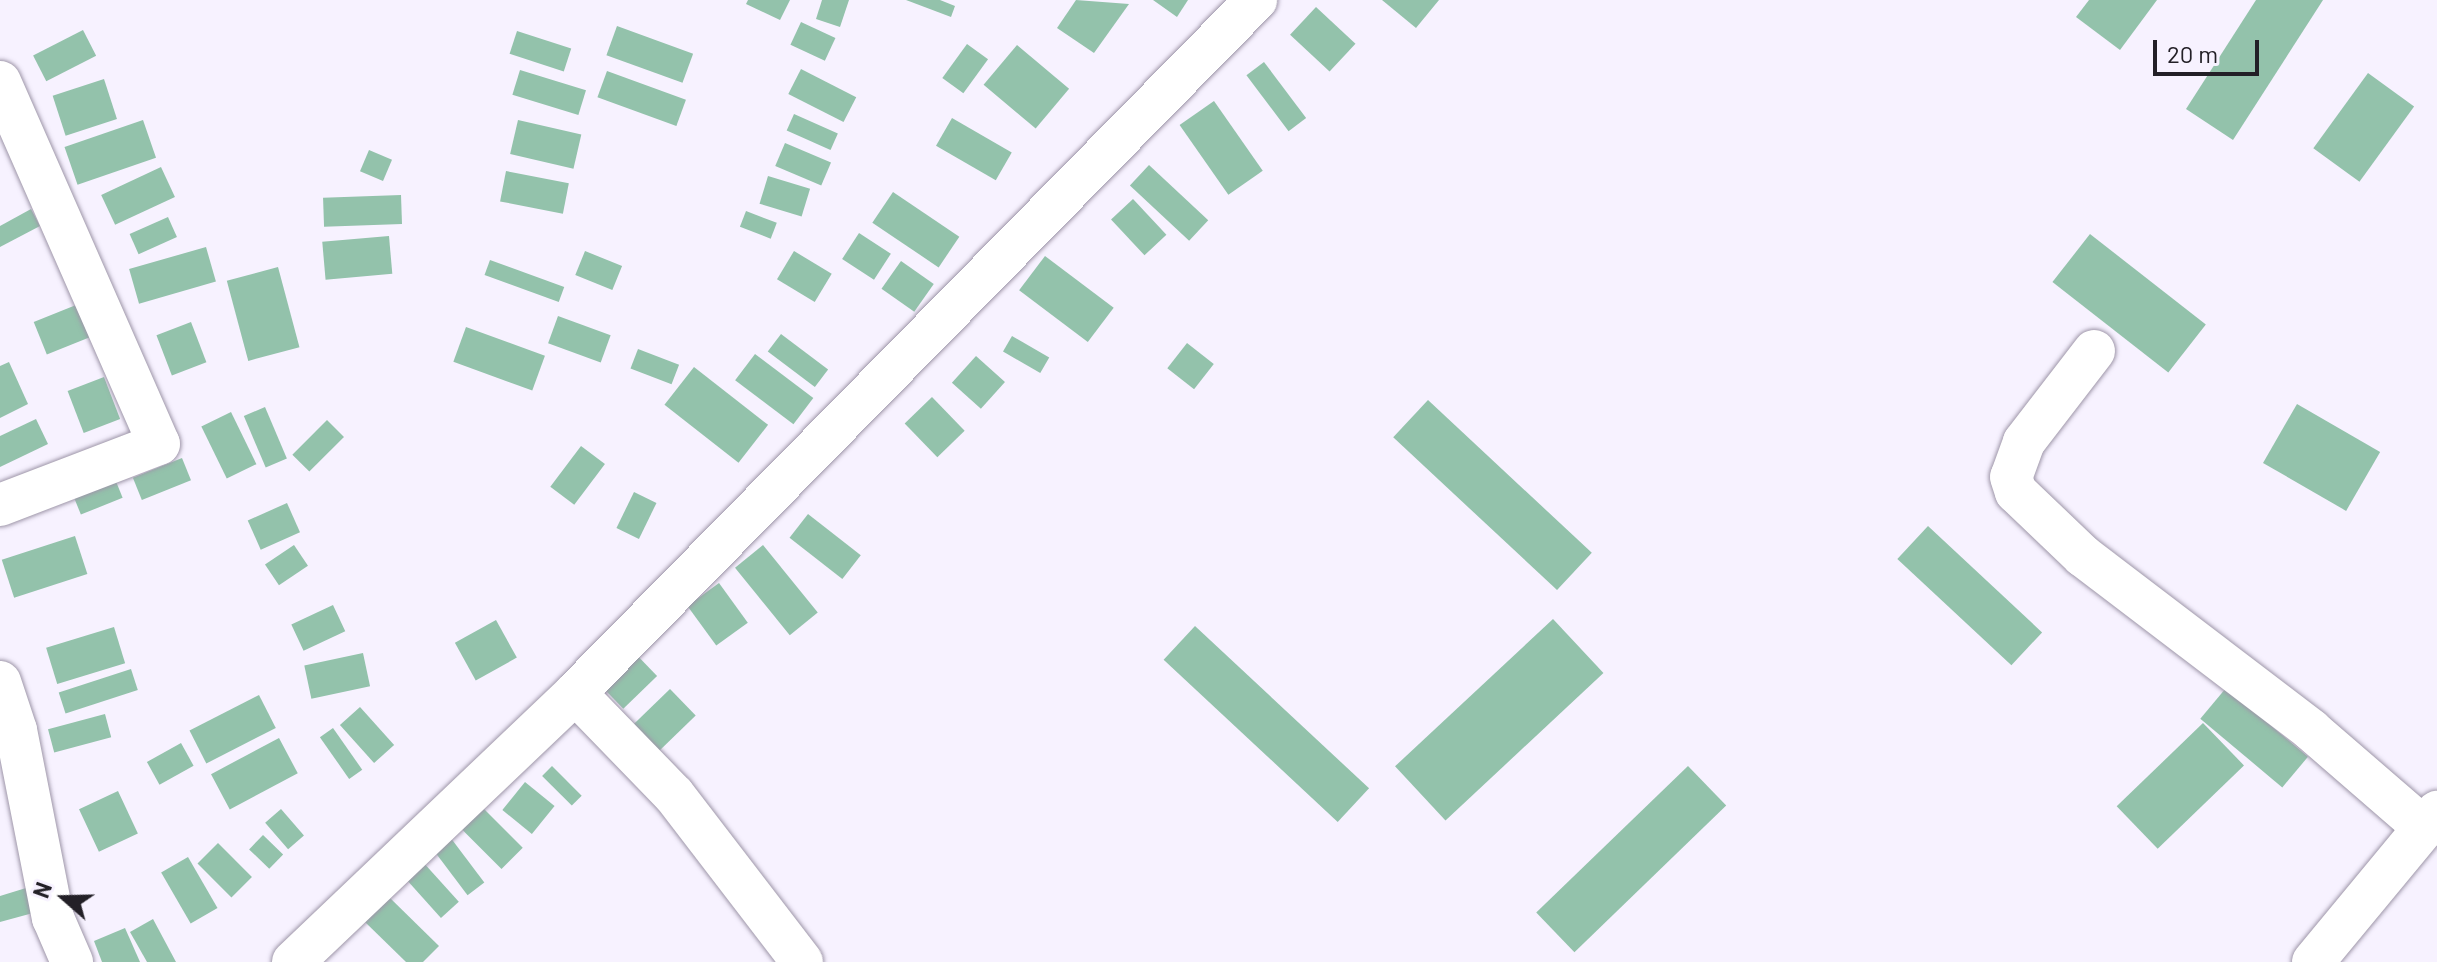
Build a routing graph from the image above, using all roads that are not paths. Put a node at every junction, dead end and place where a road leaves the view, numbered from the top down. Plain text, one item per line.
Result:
1 (1256, 0) edge
2 (0, 82) edge
3 (2094, 351) dead end
4 (0, 505) edge
5 (0, 682) edge
6 (575, 693) junction
7 (2430, 820) edge
8 (72, 962) edge
9 (293, 962) edge
10 (802, 962) edge
11 (2313, 962) edge

1 - 6 street
2 - 4 street
3 - 7 street
5 - 8 street
6 - 9 street
6 - 10 street
7 - 11 street

